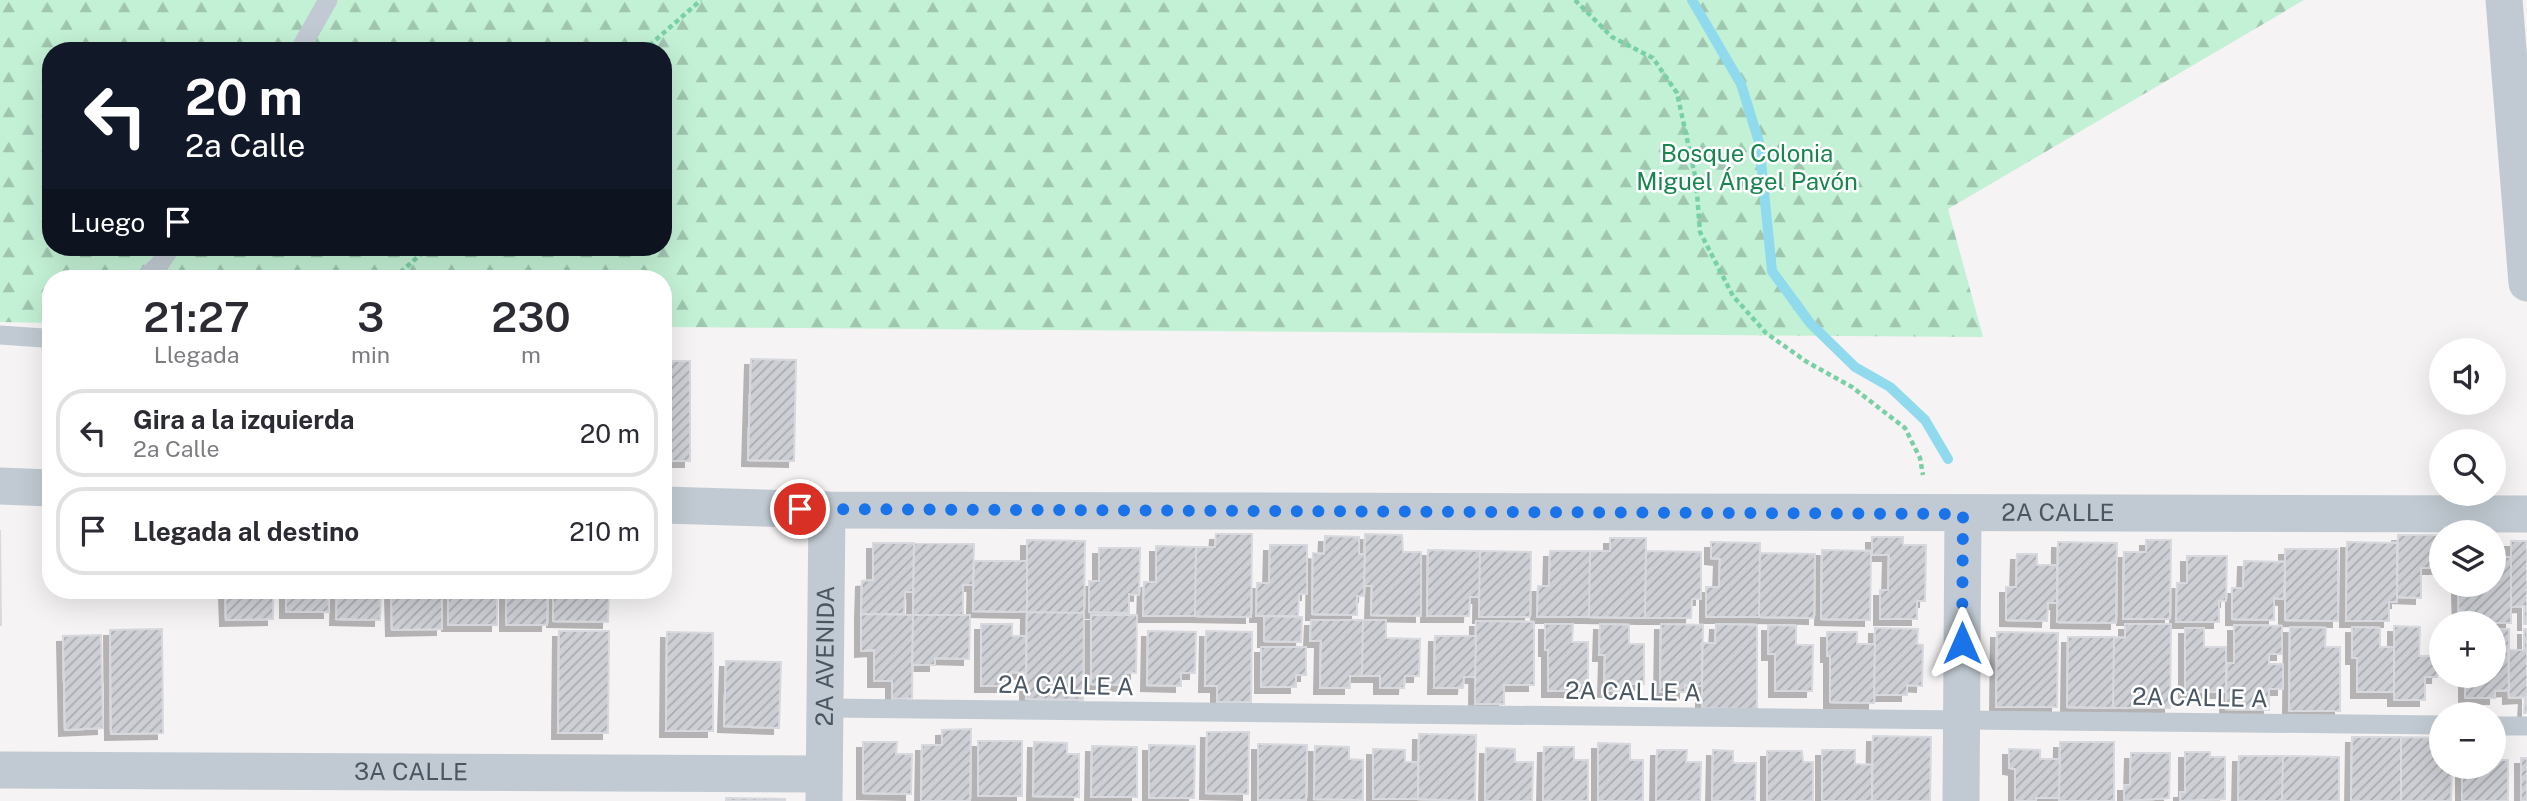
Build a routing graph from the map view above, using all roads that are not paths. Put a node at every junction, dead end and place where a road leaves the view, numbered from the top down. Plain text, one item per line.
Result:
1 (328, 0) edge
2 (2504, 0) edge
3 (304, 42) edge
4 (165, 256) edge
5 (154, 270) edge
6 (2527, 283) edge
7 (0, 335) edge
8 (42, 338) edge
9 (0, 486) edge
10 (42, 488) edge
11 (672, 505) edge
12 (827, 510) junction
13 (1947, 514) junction
14 (2527, 514) edge
15 (824, 708) junction
16 (1961, 720) junction
17 (2429, 725) edge
18 (2506, 726) edge
19 (2527, 726) edge
20 (0, 770) edge
21 (824, 788) edge
22 (1961, 801) edge

1 - 3 lane
2 - 6 street
4 - 5 lane
7 - 8 lane
9 - 10 street
11 - 12 street, 2A CALLE
12 - 13 street, 2A CALLE
12 - 15 street, 2A AVENIDA
13 - 14 street, 2A CALLE
13 - 16 street
15 - 16 lane, 2A CALLE A
15 - 21 street, 2A AVENIDA
16 - 17 lane, 2A CALLE A
16 - 22 street
18 - 19 lane
20 - 21 street, 3A CALLE

